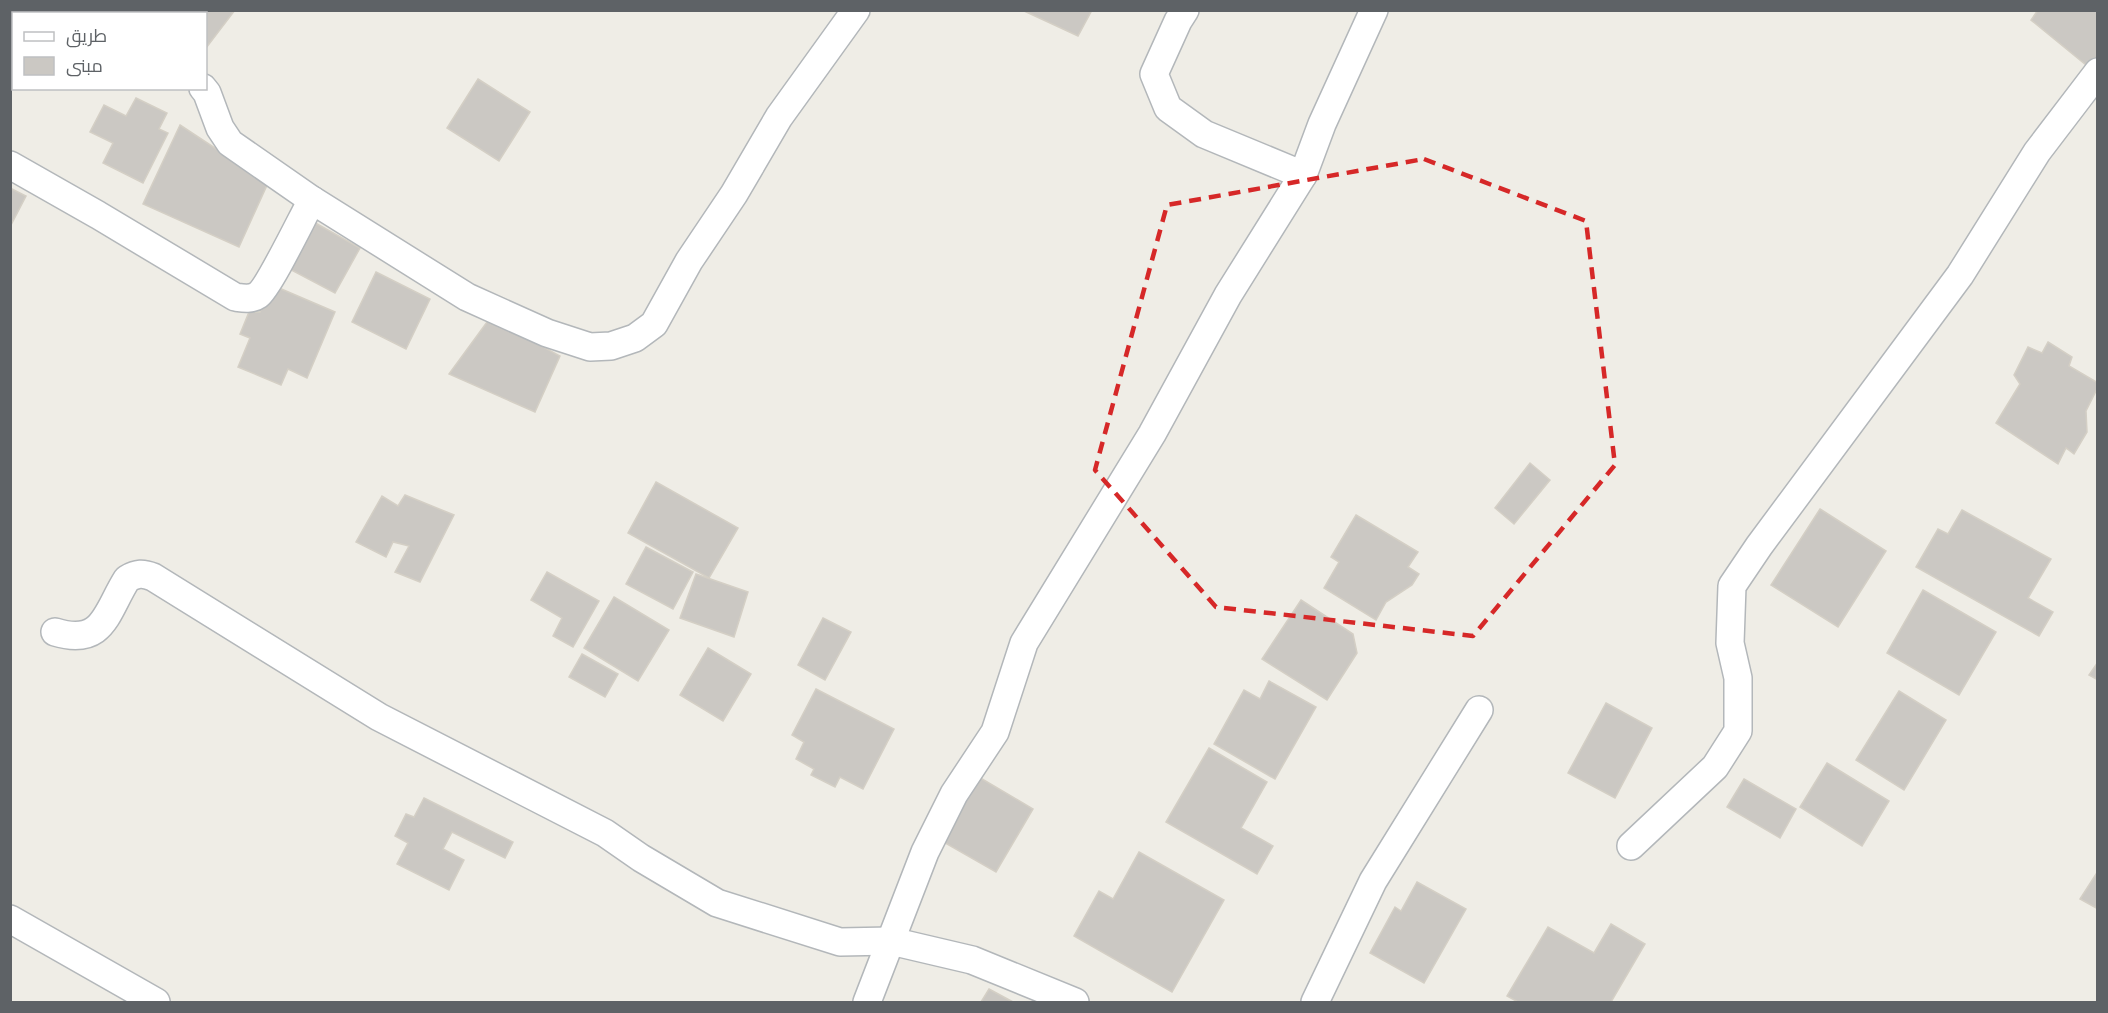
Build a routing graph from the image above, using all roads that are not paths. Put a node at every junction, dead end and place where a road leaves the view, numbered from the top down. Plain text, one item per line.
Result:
1 (856, 10) edge
2 (1185, 10) edge
3 (1374, 10) edge
4 (2097, 72) edge
5 (205, 90) edge
6 (10, 165) edge
7 (1303, 175) junction
8 (312, 200) junction
9 (55, 632) dead end
10 (1479, 710) dead end
11 (1631, 846) dead end
12 (10, 919) edge
13 (891, 941) junction
14 (156, 1002) edge
15 (867, 1002) edge
16 (1075, 1002) edge
17 (1315, 1002) edge

1 - 8 street
2 - 7 street
3 - 7 street
4 - 11 street
5 - 8 street
6 - 8 street
7 - 13 street
9 - 13 street
10 - 17 street
12 - 14 street
13 - 15 street
13 - 16 street

